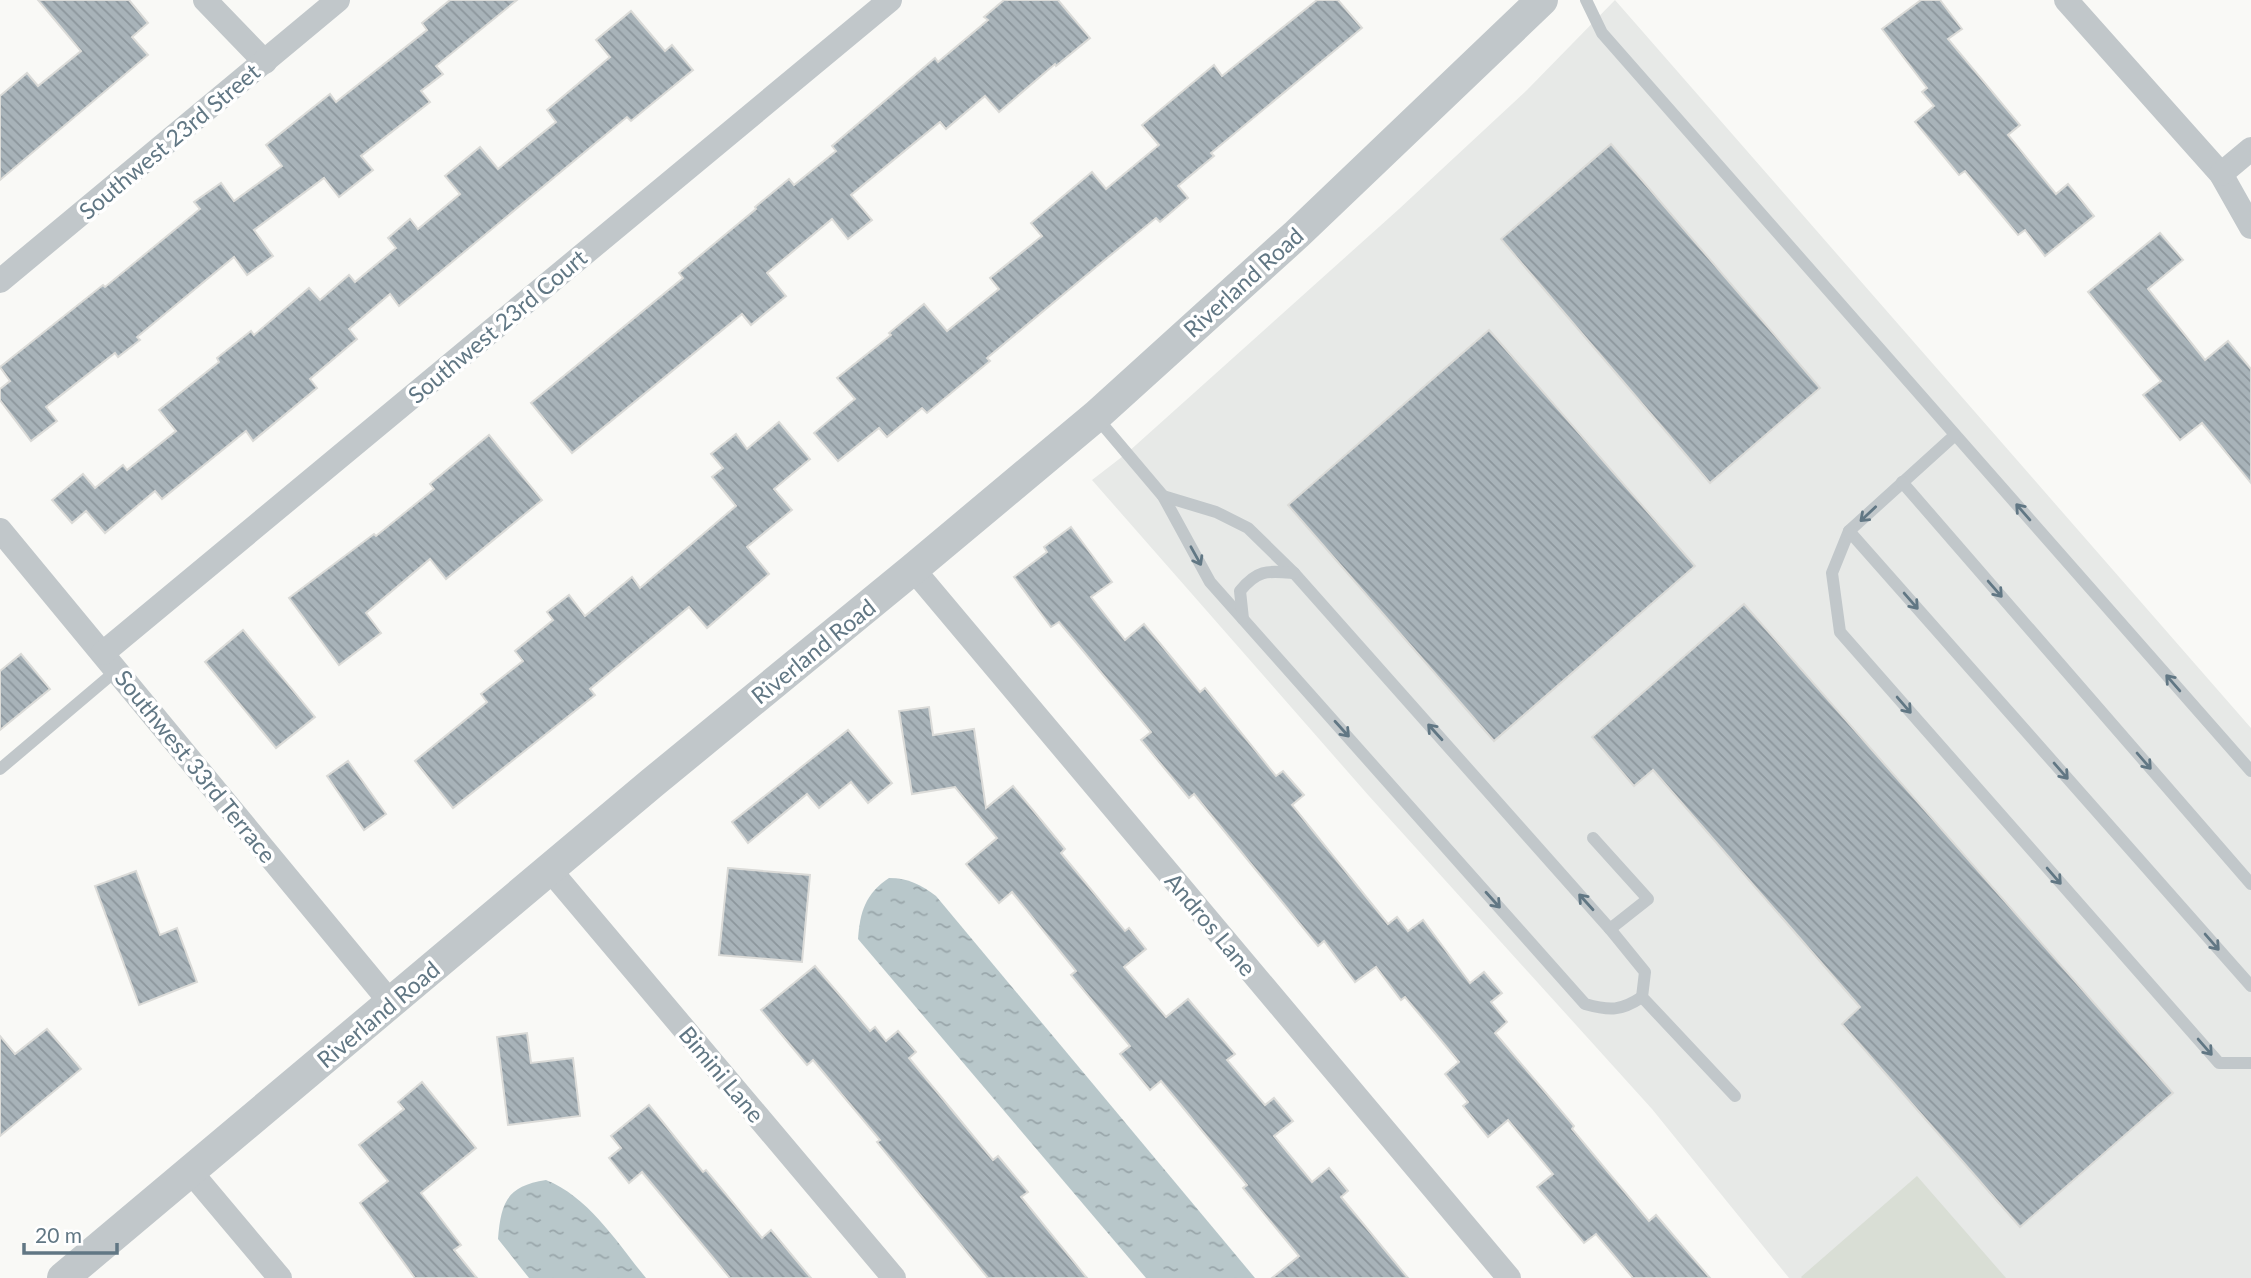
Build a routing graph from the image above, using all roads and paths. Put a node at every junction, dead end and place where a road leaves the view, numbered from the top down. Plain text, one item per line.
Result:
1 (205, 0) edge
2 (338, 0) edge
3 (890, 0) edge
4 (1542, 0) edge
5 (1586, 0) edge
6 (2066, 0) edge
7 (265, 61) junction
8 (2251, 149) edge
9 (2221, 174) junction
10 (2251, 228) edge
11 (0, 281) edge
12 (1096, 416) junction
13 (1955, 435) junction
14 (1902, 482) junction
15 (1163, 496) junction
16 (0, 530) edge
17 (1849, 531) junction
18 (913, 569) junction
19 (1294, 573) junction
20 (1243, 619) junction
21 (110, 661) junction
22 (0, 769) edge
23 (2251, 771) edge
24 (1593, 838) dead end
25 (550, 870) junction
26 (2251, 884) edge
27 (1610, 929) junction
28 (2251, 986) edge
29 (1642, 997) junction
30 (391, 1003) junction
31 (2251, 1063) edge
32 (1735, 1096) dead end
33 (190, 1171) junction
34 (63, 1278) edge
35 (280, 1278) edge
36 (894, 1278) edge
37 (1509, 1278) edge

1 - 7 street
2 - 7 street, Southwest 23rd Street
3 - 21 street, Southwest 23rd Court
4 - 12 street, Riverland Road
5 - 13 lane
6 - 9 street
7 - 11 street, Southwest 23rd Street
8 - 9 street
9 - 10 street
12 - 15 lane
12 - 18 street, Riverland Road
13 - 14 lane
23 -> 13 lane
14 -> 17 lane
14 -> 26 lane
15 - 19 lane
15 -> 20 lane
16 - 21 street, Southwest 33rd Terrace
17 -> 28 lane
17 -> 31 lane
18 - 25 street, Riverland Road
18 - 37 street, Andros Lane
19 - 20 lane
27 -> 19 lane
20 -> 29 lane
21 - 22 lane
21 - 30 street, Southwest 33rd Terrace
24 - 27 lane
25 - 30 street, Riverland Road
25 - 36 street, Bimini Lane
27 - 29 lane
29 - 32 lane
30 - 33 street, Riverland Road
33 - 34 street, Riverland Road
33 - 35 street

